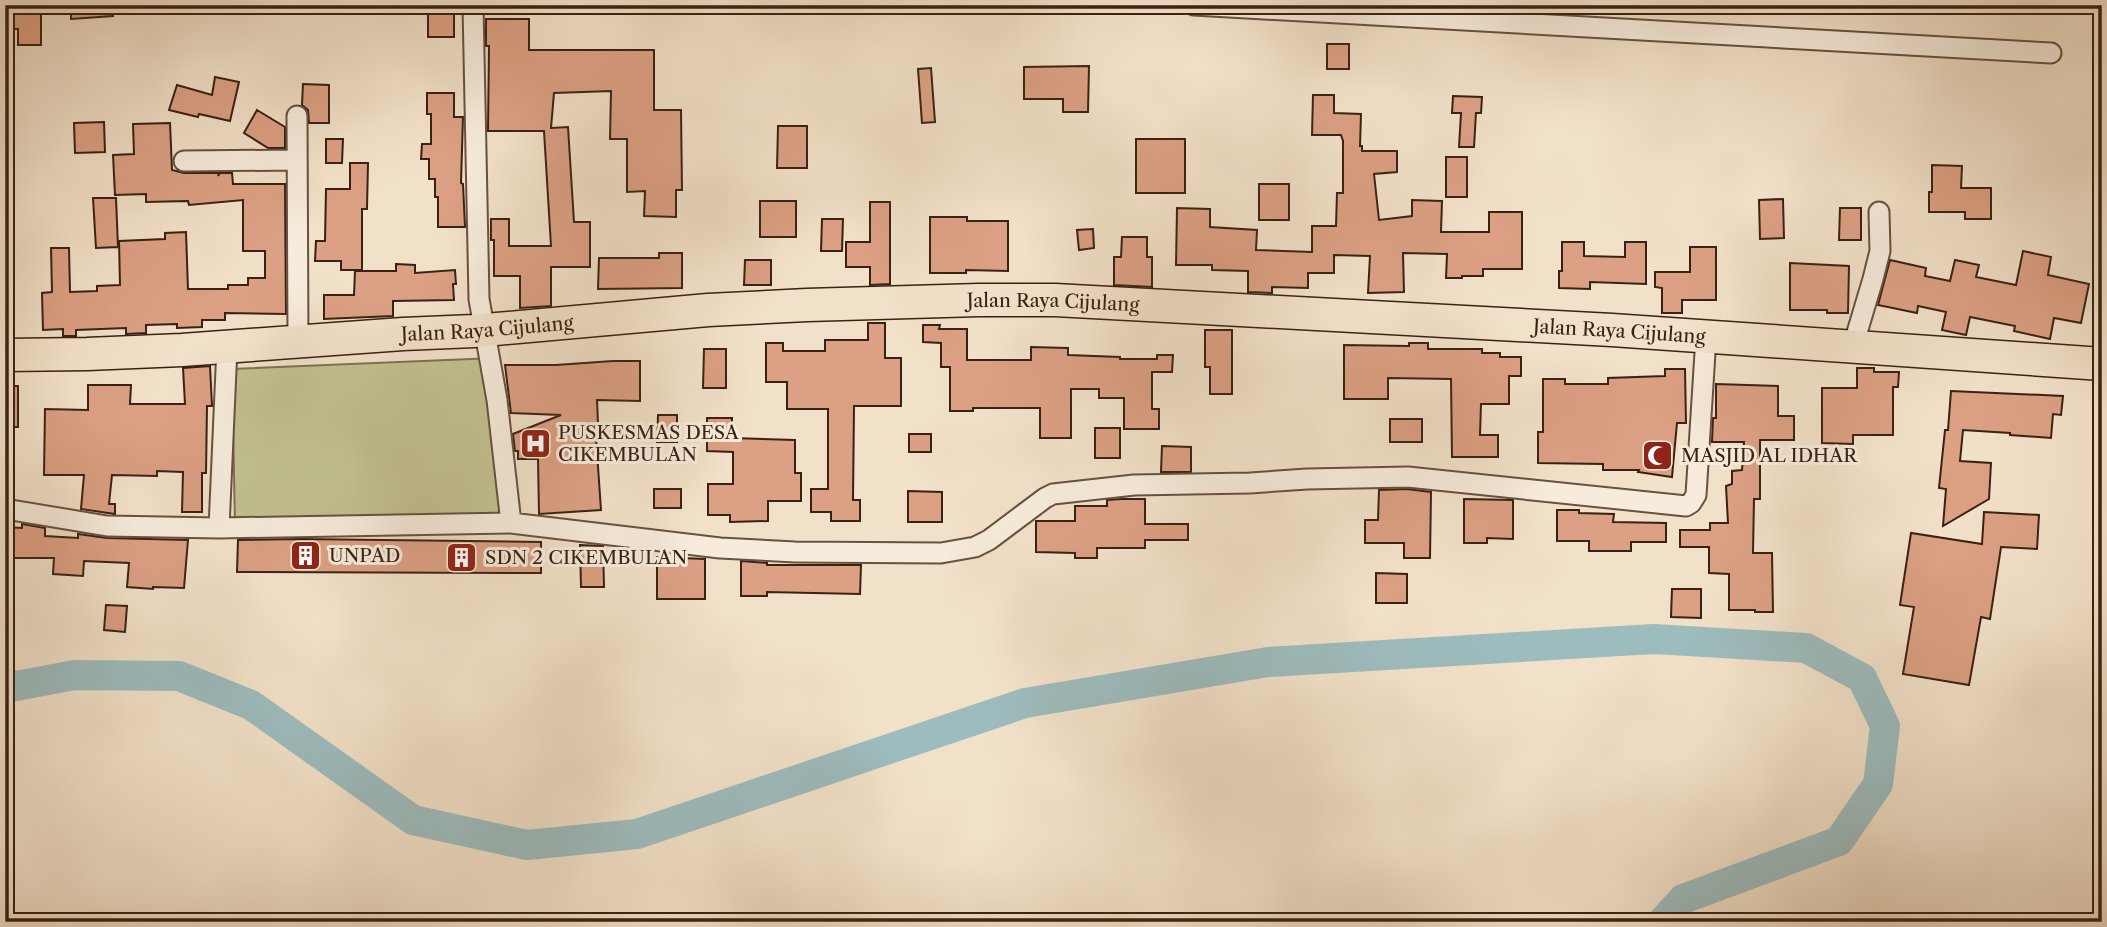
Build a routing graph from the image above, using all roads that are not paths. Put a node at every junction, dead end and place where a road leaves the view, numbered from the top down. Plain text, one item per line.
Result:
1 (473, 5) edge
2 (1194, 5) edge
3 (2051, 53) dead end
4 (297, 116) dead end
5 (297, 160) junction
6 (184, 161) dead end
7 (1879, 212) dead end
8 (484, 330) junction
9 (1706, 337) junction
10 (298, 342) junction
11 (226, 346) junction
12 (1853, 346) junction
13 (5, 355) edge
14 (2102, 364) edge
15 (5, 509) edge
16 (511, 523) junction
17 (219, 528) junction

1 - 8 street
2 - 3 street
4 - 5 street
5 - 6 street
5 - 10 street
7 - 12 street
8 - 9 highway, Jalan Raya Cijulang
8 - 10 highway, Jalan Raya Cijulang
8 - 16 street
9 - 12 highway, Jalan Raya Cijulang
9 - 16 street
10 - 11 highway, Jalan Raya Cijulang
11 - 13 highway, Jalan Raya Cijulang
11 - 17 street
12 - 14 highway, Jalan Raya Cijulang
15 - 17 street
16 - 17 street

